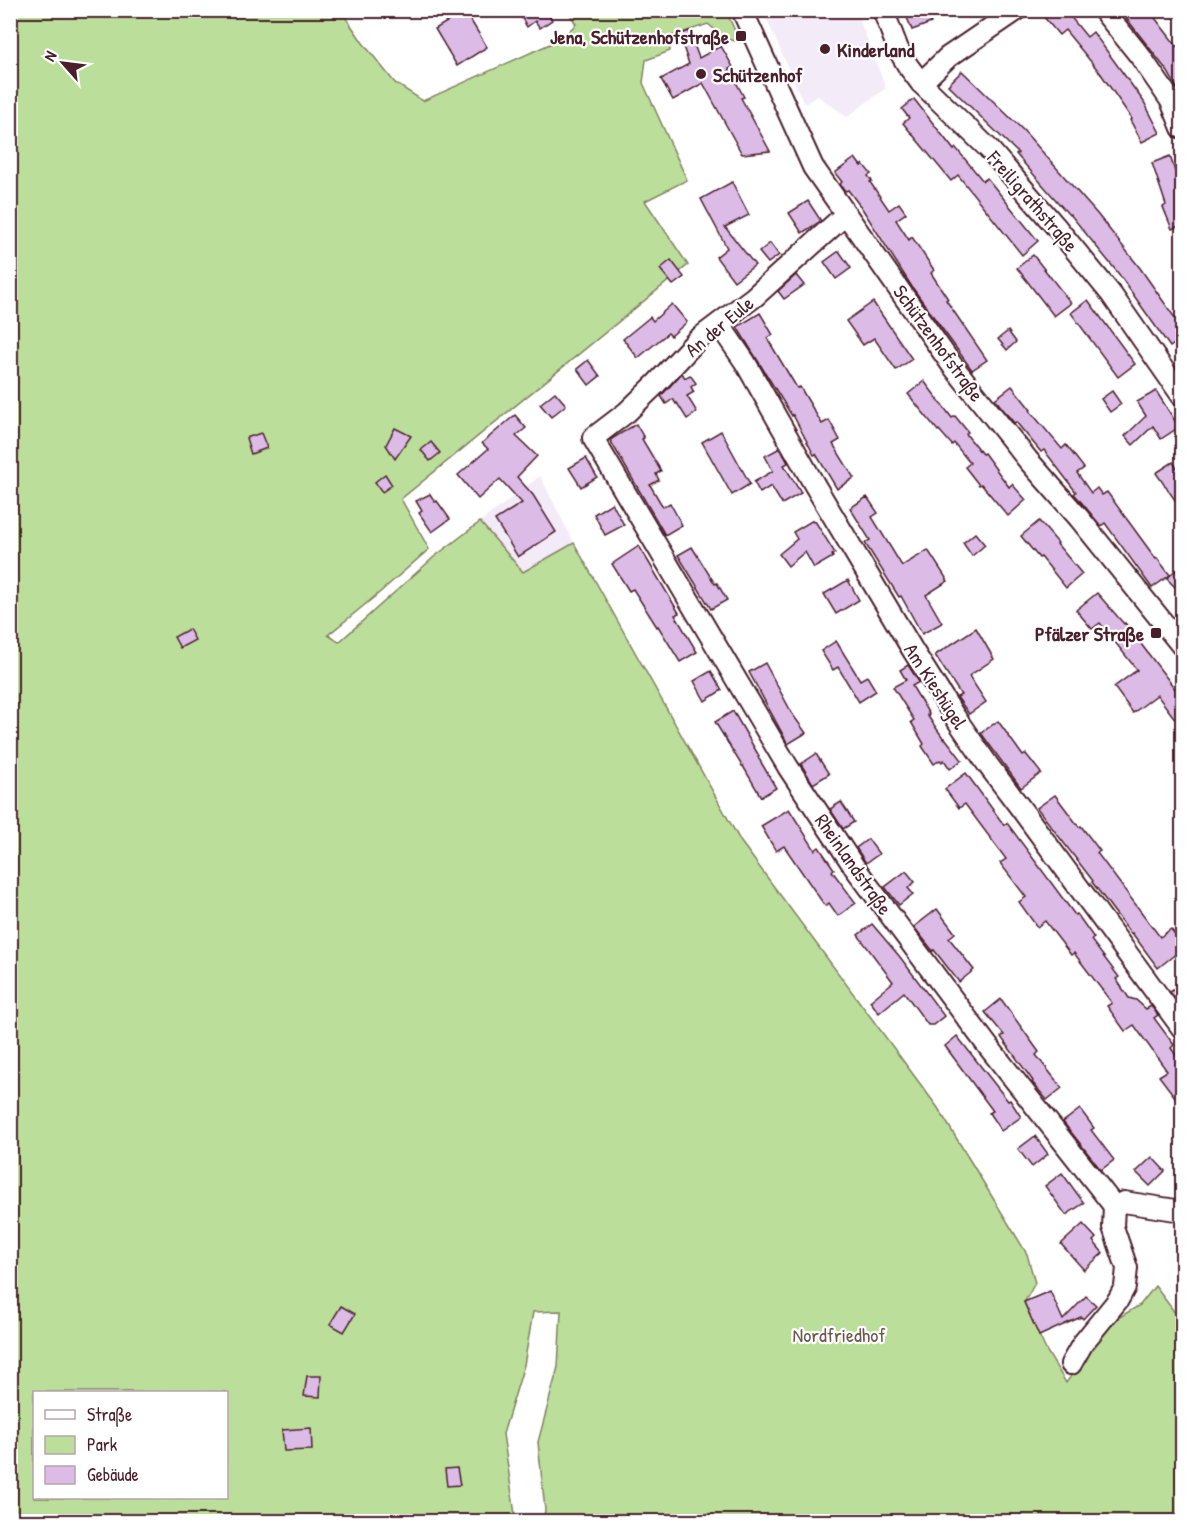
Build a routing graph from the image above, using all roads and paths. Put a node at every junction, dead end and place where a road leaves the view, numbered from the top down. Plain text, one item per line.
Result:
1 (742, 10) edge
2 (883, 10) edge
3 (1017, 10) edge
4 (1103, 10) edge
5 (921, 82) junction
6 (1182, 128) edge
7 (846, 214) junction
8 (719, 324) junction
9 (1182, 396) edge
10 (593, 438) joint
11 (1182, 646) edge
12 (1182, 1028) edge
13 (1114, 1206) junction
14 (1182, 1211) edge
15 (1071, 1364) dead end

1 - 7 street, Schützenhofstraße
2 - 5 street, Freiligrathstraße
3 - 5 street
4 - 6 street
5 - 9 street, Freiligrathstraße
7 - 8 street, An der Eule
7 - 11 street, Schützenhofstraße
8 - 10 street, An der Eule
8 - 12 street, Am Kieshügel
10 - 13 street, Rheinlandstraße
13 - 14 street
13 - 15 street

